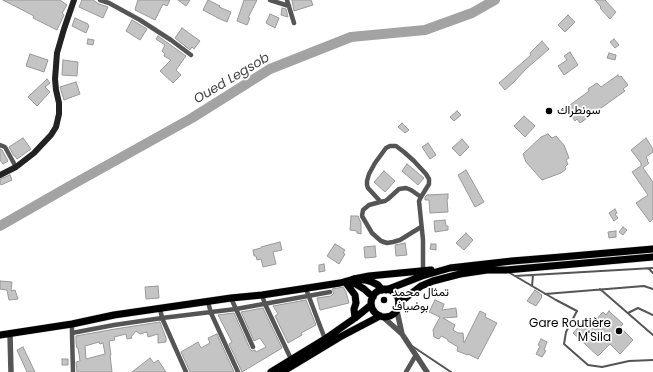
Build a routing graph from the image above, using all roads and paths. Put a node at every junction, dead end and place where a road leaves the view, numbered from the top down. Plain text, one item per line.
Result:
1 (74, 0) edge
2 (100, 0) edge
3 (270, 0) edge
4 (287, 0) edge
5 (289, 6) junction
6 (294, 23) dead end
7 (191, 55) dead end
8 (0, 144) edge
9 (16, 167) junction
10 (0, 175) edge
11 (421, 197) junction
12 (380, 202) junction
13 (421, 226) junction
14 (653, 249) edge
15 (653, 257) edge
16 (450, 268) junction
17 (648, 268) junction
18 (653, 268) edge
19 (423, 270) junction
20 (506, 270) junction
21 (653, 273) edge
22 (533, 275) junction
23 (515, 276) junction
24 (354, 280) junction
25 (343, 283) junction
26 (532, 286) junction
27 (306, 289) junction
28 (653, 289) edge
29 (384, 290) junction
30 (600, 290) junction
31 (330, 292) dead end
32 (545, 294) junction
33 (262, 295) junction
34 (308, 296) junction
35 (231, 298) junction
36 (372, 301) junction
37 (208, 302) junction
38 (399, 303) junction
39 (265, 304) junction
40 (160, 308) junction
41 (236, 309) junction
42 (397, 311) junction
43 (211, 312) junction
44 (628, 313) junction
45 (114, 315) junction
46 (653, 315) edge
47 (381, 317) junction
48 (162, 318) junction
49 (356, 318) junction
50 (72, 324) junction
51 (114, 325) junction
52 (72, 333) junction
53 (10, 334) junction
54 (402, 334) junction
55 (653, 334) edge
56 (0, 335) edge
57 (325, 339) junction
58 (408, 343) junction
59 (253, 347) dead end
60 (416, 355) junction
61 (291, 359) junction
62 (653, 360) edge
63 (11, 372) edge
64 (73, 372) edge
65 (186, 372) edge
66 (238, 372) edge
67 (271, 372) edge
68 (282, 372) edge
69 (406, 372) edge
70 (428, 372) edge
71 (451, 372) edge

1 - 9 main road
2 - 7 street
3 - 5 street
4 - 5 street
5 - 6 street
8 - 9 street
9 - 10 main road
11 - 12 street
11 - 12 street
11 - 13 street
12 - 13 street
13 - 19 street
14 - 16 main road
15 - 20 main road
16 - 19 main road
16 - 29 main road
17 - 18 lane
17 - 21 lane
17 - 22 lane
19 - 24 main road
20 - 23 lane
20 - 38 main road
22 - 23 lane
22 - 26 lane
23 - 26 lane
24 - 25 main road
24 - 29 main road
25 - 27 main road
25 - 36 main road
25 - 49 main road
26 - 32 lane
27 - 33 main road
27 - 34 street
28 - 30 lane
29 - 36 main road
29 - 38 main road
30 - 32 lane
30 - 44 lane
31 - 34 street
32 - 62 lane
33 - 35 main road
33 - 39 street
34 - 39 street
34 - 57 street
35 - 37 main road
35 - 41 street
36 - 47 main road
36 - 49 main road
37 - 40 main road
37 - 43 street
38 - 42 main road
39 - 41 street
39 - 61 street
40 - 45 main road
40 - 48 street
41 - 43 street
41 - 59 street
42 - 47 main road
42 - 54 street
43 - 48 street
43 - 66 street
44 - 46 lane
44 - 55 lane
45 - 50 main road
45 - 51 street
47 - 54 street
47 - 68 main road
48 - 51 street
48 - 65 street
49 - 57 main road
50 - 52 street
50 - 53 main road
51 - 52 street
52 - 64 street
53 - 56 main road
53 - 63 street
54 - 58 street
57 - 61 main road
58 - 60 street
58 - 71 lane
60 - 69 street
60 - 70 street
61 - 67 main road

